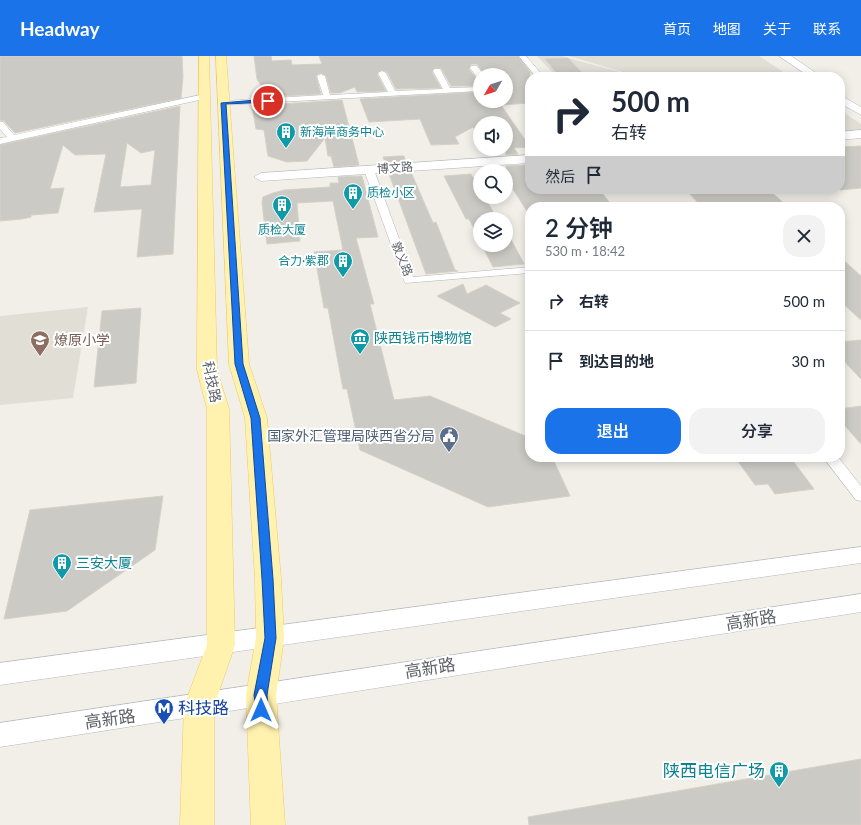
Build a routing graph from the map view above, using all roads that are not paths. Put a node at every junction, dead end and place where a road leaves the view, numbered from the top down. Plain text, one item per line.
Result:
1 (204, 56) edge
2 (221, 56) edge
3 (522, 56) edge
4 (775, 56) edge
5 (784, 56) edge
6 (437, 71) dead end
7 (536, 72) edge
8 (799, 72) edge
9 (809, 72) edge
10 (382, 73) dead end
11 (321, 76) dead end
12 (473, 89) edge
13 (448, 91) junction
14 (393, 94) junction
15 (845, 94) edge
16 (205, 96) junction
17 (327, 97) junction
18 (845, 101) edge
19 (224, 103) junction
20 (861, 104) edge
21 (861, 112) edge
22 (0, 124) edge
23 (861, 134) edge
24 (845, 136) edge
25 (12, 138) junction
26 (0, 141) edge
27 (525, 159) edge
28 (369, 170) junction
29 (261, 177) dead end
30 (525, 270) edge
31 (834, 462) edge
32 (861, 496) edge
33 (861, 555) edge
34 (861, 604) edge
35 (270, 638) junction
36 (221, 644) junction
37 (0, 674) edge
38 (260, 695) junction
39 (199, 706) junction
40 (0, 735) edge
41 (197, 825) edge
42 (268, 825) edge

1 - 16 main road, 科技路
2 - 19 main road
3 - 7 street
4 - 8 main road
5 - 9 main road
6 - 13 street
10 - 14 street
11 - 17 street
12 - 13 street
13 - 14 street
14 - 17 street
15 - 20 main road
16 - 25 street
16 - 36 main road, 科技路
17 - 19 street
18 - 21 main road
19 - 35 main road
22 - 25 street
23 - 24 main road
25 - 26 street
27 - 28 main road, 博文路
28 - 29 main road, 博文路
28 - 30 street, 敦义路
31 - 32 street
33 - 35 main road
34 - 38 main road, 高新路
35 - 36 main road
35 - 38 main road
36 - 37 main road
36 - 39 main road, 科技路
38 - 39 main road, 高新路
38 - 42 main road
39 - 40 main road, 高新路
39 - 41 main road, 科技路

